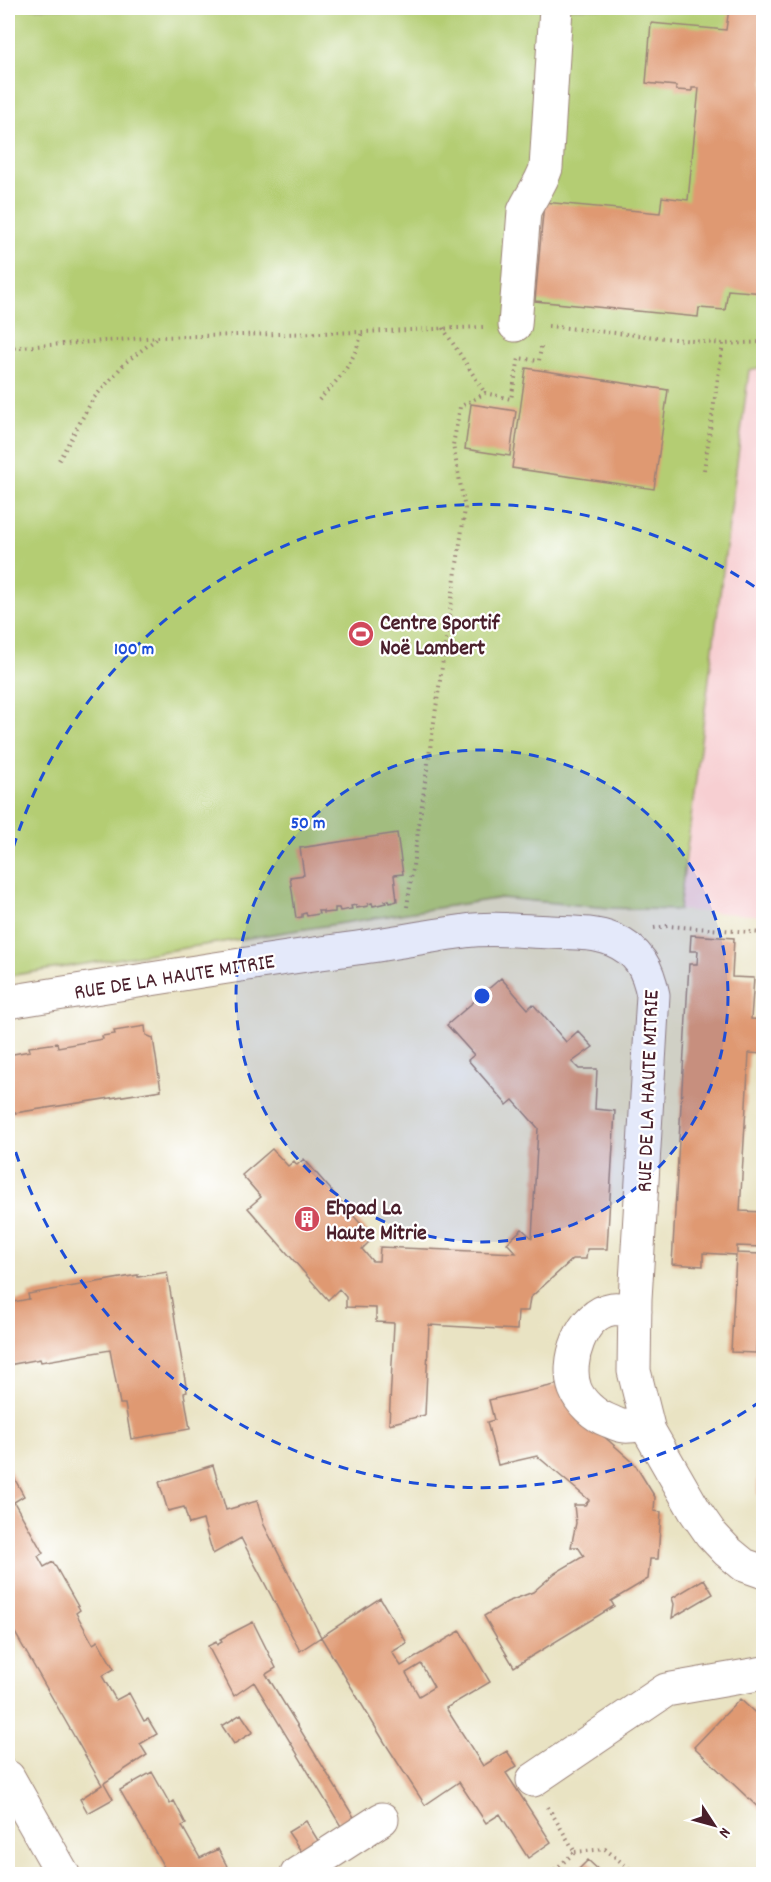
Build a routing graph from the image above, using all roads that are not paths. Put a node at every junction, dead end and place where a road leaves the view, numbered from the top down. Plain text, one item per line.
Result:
1 (556, 8) edge
2 (515, 325) road end
3 (8, 1002) edge
4 (635, 1311) junction
5 (647, 1423) junction
6 (764, 1572) edge
7 (764, 1673) edge
8 (8, 1777) edge
9 (533, 1780) road end
10 (382, 1819) dead end
11 (63, 1875) edge
12 (297, 1875) edge

1 - 2 street
3 - 4 street, RUE DE LA HAUTE MITRIE
4 - 5 street, RUE DE LA HAUTE MITRIE
4 - 5 street
5 - 6 street, RUE DE LA HAUTE MITRIE
7 - 9 street
8 - 11 street
10 - 12 street

